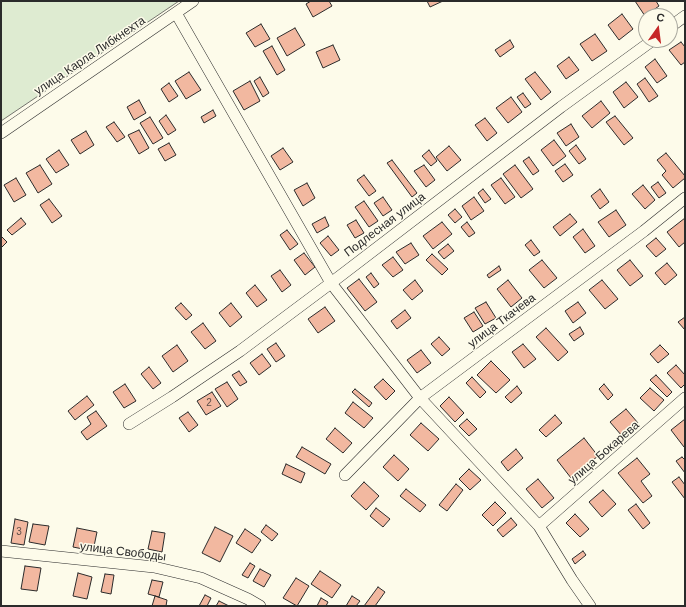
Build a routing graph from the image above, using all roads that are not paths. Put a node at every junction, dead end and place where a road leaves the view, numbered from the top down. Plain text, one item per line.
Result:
1 (193, 1) edge
2 (176, 13) junction
3 (642, 48) edge
4 (1, 133) edge
5 (685, 198) edge
6 (332, 283) junction
7 (420, 398) junction
8 (685, 398) edge
9 (129, 424) dead end
10 (345, 475) dead end
11 (539, 526) junction
12 (1, 551) edge
13 (260, 606) edge
14 (590, 606) edge

1 - 2 street, улица Карла Либкнехта
2 - 4 street, улица Карла Либкнехта
2 - 6 street
3 - 6 street, Подлесная улица
5 - 7 street, улица Ткачева
6 - 7 street
6 - 9 street, Подлесная улица
7 - 10 street, улица Ткачева
7 - 11 street
8 - 11 street, улица Бокарева
11 - 14 street
12 - 13 street, улица Свободы

